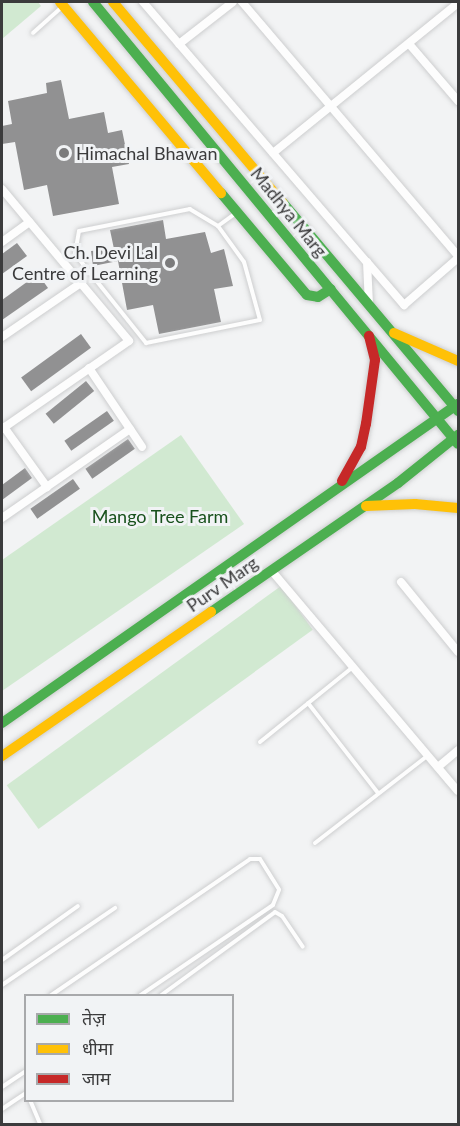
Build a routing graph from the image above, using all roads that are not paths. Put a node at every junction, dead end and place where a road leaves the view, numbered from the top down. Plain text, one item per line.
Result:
1 (93, 2) edge
2 (113, 2) edge
3 (143, 2) edge
4 (233, 2) edge
5 (242, 2) edge
6 (62, 4) edge
7 (455, 4) edge
8 (33, 33) dead end
9 (179, 44) junction
10 (410, 45) junction
11 (459, 100) edge
12 (330, 108) junction
13 (273, 153) junction
14 (2, 189) edge
15 (237, 212) junction
16 (30, 222) junction
17 (218, 226) junction
18 (2, 242) edge
19 (459, 257) edge
20 (367, 262) junction
21 (81, 283) junction
22 (331, 289) junction
23 (369, 305) junction
24 (388, 330) junction
25 (368, 332) junction
26 (2, 337) edge
27 (459, 361) edge
28 (89, 368) junction
29 (457, 407) edge
30 (439, 418) junction
31 (3, 428) edge
32 (130, 429) junction
33 (457, 439) edge
34 (142, 447) dead end
35 (47, 487) junction
36 (335, 490) junction
37 (364, 507) junction
38 (459, 508) edge
39 (2, 518) edge
40 (271, 570) junction
41 (401, 582) dead end
42 (459, 652) edge
43 (353, 667) junction
44 (308, 703) junction
45 (2, 723) edge
46 (261, 742) dead end
47 (459, 750) edge
48 (428, 755) junction
49 (2, 756) edge
50 (438, 767) junction
51 (459, 792) edge
52 (378, 793) junction
53 (315, 843) dead end
54 (78, 906) dead end
55 (115, 908) dead end
56 (303, 947) dead end
57 (2, 960) edge
58 (2, 985) edge
59 (53, 994) edge
60 (141, 994) edge
61 (163, 994) edge
62 (24, 1072) edge
63 (2, 1087) edge
64 (24, 1094) edge
65 (30, 1102) edge
66 (2, 1109) edge
67 (40, 1125) edge

1 - 22 main road, Madhya Marg
2 - 23 main road, Madhya Marg
3 - 9 street
4 - 9 street
5 - 12 street
6 - 8 lane
6 - 15 main road
7 - 10 street
9 - 13 street
10 - 11 street
10 - 12 street
12 - 13 street
12 - 19 street
13 - 20 street
14 - 16 street
15 - 17 lane
15 - 22 main road
16 - 18 street
16 - 21 street
17 - 17 lane
19 - 20 street
20 - 23 street
21 - 26 street
21 - 28 street
22 - 25 main road, Madhya Marg
23 - 24 main road, Madhya Marg
24 - 27 main road
24 - 29 main road, Madhya Marg
25 - 30 main road, Madhya Marg
25 - 36 main road
28 - 31 street
28 - 32 street
29 - 30 main road, Purv Marg
30 - 33 main road, Madhya Marg
30 - 36 main road, Purv Marg
31 - 35 street
32 - 34 street
32 - 35 street
33 - 37 main road, Purv Marg
35 - 39 street
36 - 45 main road, Purv Marg
37 - 38 main road
37 - 40 main road, Purv Marg
40 - 43 street
40 - 49 main road, Purv Marg
41 - 42 street
43 - 44 lane
43 - 48 street
44 - 46 lane
44 - 52 lane
47 - 50 street
48 - 50 street
48 - 52 lane
50 - 51 street
52 - 53 lane
54 - 57 lane
55 - 58 lane
56 - 61 lane
59 - 60 lane
62 - 63 lane
64 - 66 lane
65 - 67 lane

